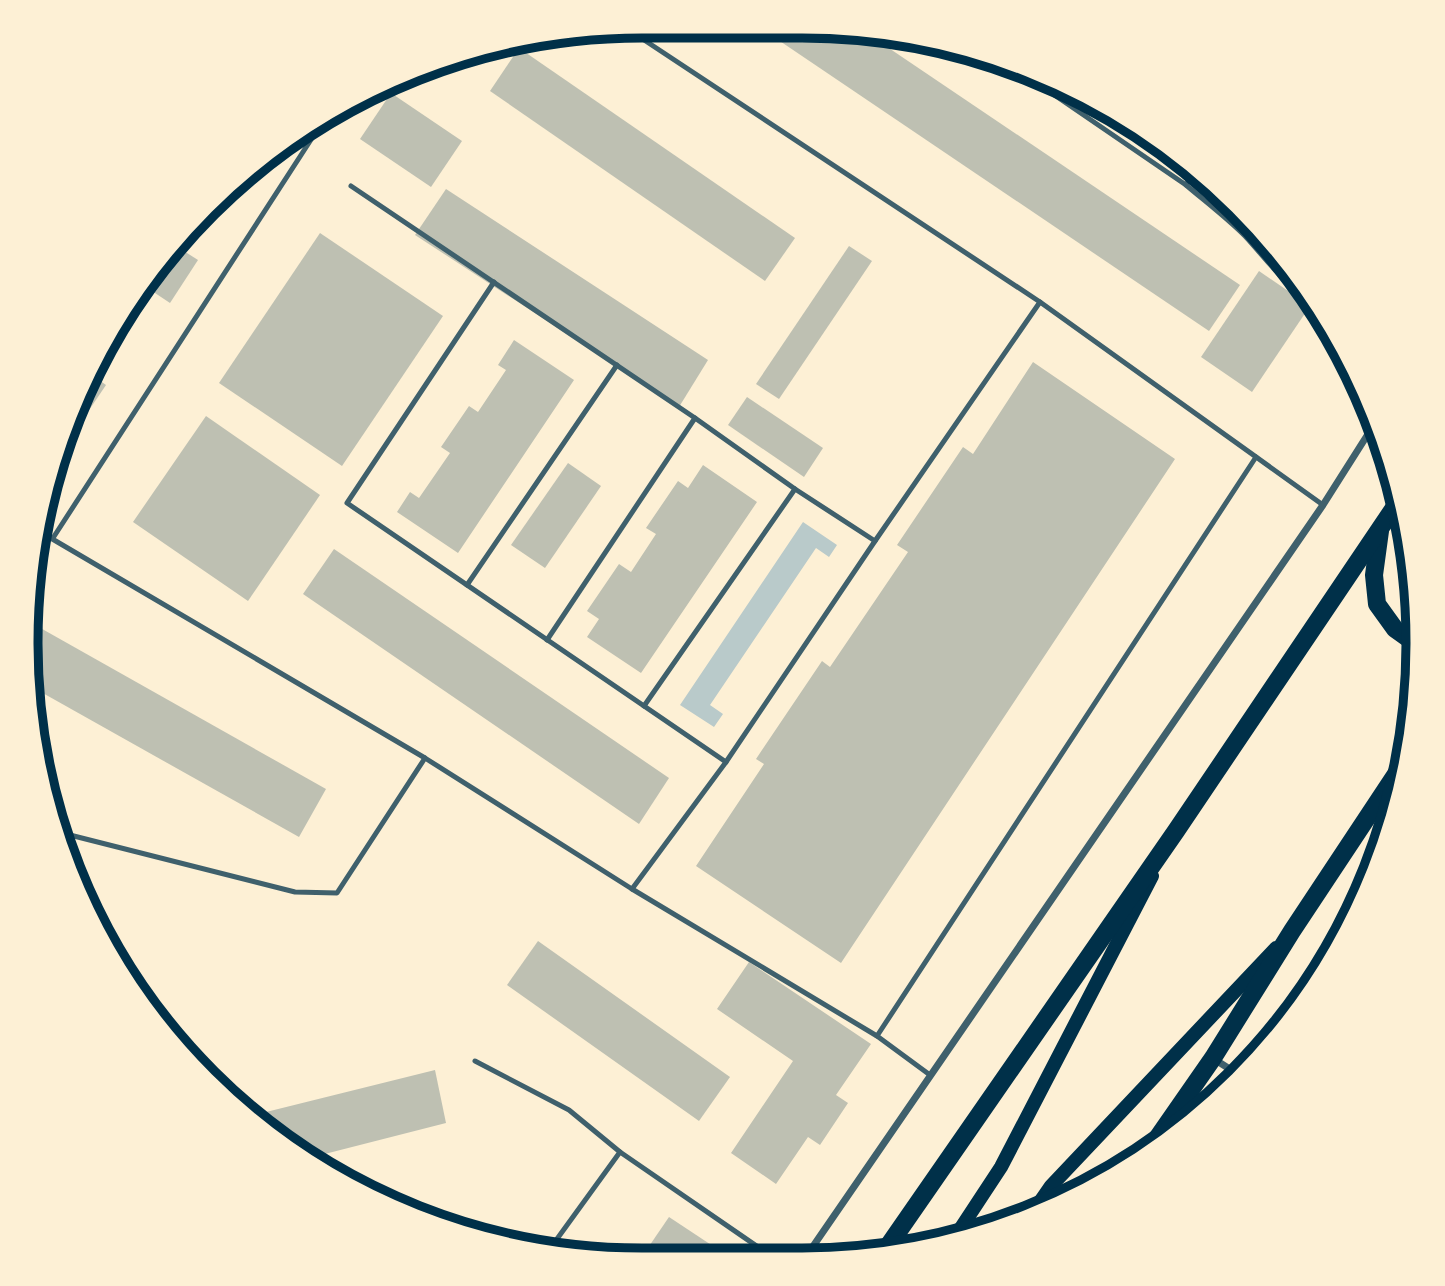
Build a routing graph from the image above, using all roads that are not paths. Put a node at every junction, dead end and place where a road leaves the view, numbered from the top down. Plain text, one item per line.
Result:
1 (641, 38) edge
2 (1054, 94) edge
3 (1058, 97) joint
4 (313, 136) edge
5 (1190, 179) edge
6 (1186, 185) junction
7 (351, 186) dead end
8 (1284, 278) edge
9 (494, 282) junction
10 (1040, 302) junction
11 (617, 365) junction
12 (695, 418) junction
13 (1368, 434) edge
14 (1256, 457) junction
15 (795, 489) junction
16 (1323, 505) junction
17 (1392, 512) edge
18 (1381, 528) junction
19 (48, 536) edge
20 (53, 538) junction
21 (875, 541) junction
22 (467, 585) junction
23 (1406, 637) edge
24 (547, 640) junction
25 (644, 706) junction
26 (425, 758) junction
27 (726, 762) junction
28 (1390, 784) edge
29 (1176, 831) junction
30 (70, 835) edge
31 (632, 889) junction
32 (1292, 931) junction
33 (877, 1036) junction
34 (1213, 1058) junction
35 (475, 1061) dead end
36 (1230, 1069) edge
37 (930, 1075) junction
38 (1166, 1126) edge
39 (620, 1152) junction
40 (1044, 1196) edge
41 (962, 1226) edge
42 (892, 1240) edge
43 (556, 1241) edge
44 (812, 1247) edge
45 (759, 1248) edge

1 - 10 lane
2 - 3 lane
3 - 6 lane
4 - 20 lane
5 - 6 lane
6 - 8 lane
7 - 9 lane
9 - 11 lane
9 - 22 lane
10 - 14 lane
10 - 21 lane
11 - 12 lane
11 - 22 lane
12 - 15 lane
12 - 24 lane
13 - 16 street
14 - 16 lane
14 - 33 lane
15 - 21 lane
15 - 25 lane
16 - 37 street
17 - 18 main road
18 - 23 main road
18 - 29 main road
19 - 20 lane
20 - 26 lane
21 - 27 lane
22 - 24 lane
24 - 25 lane
25 - 27 lane
26 - 30 lane
26 - 31 lane
27 - 31 lane
28 - 32 main road
29 - 41 main road
29 - 42 main road
31 - 33 lane
32 - 34 main road
32 - 40 main road
33 - 37 lane
34 - 36 street
34 - 38 main road
35 - 39 lane
37 - 44 street
39 - 43 lane
39 - 45 lane

